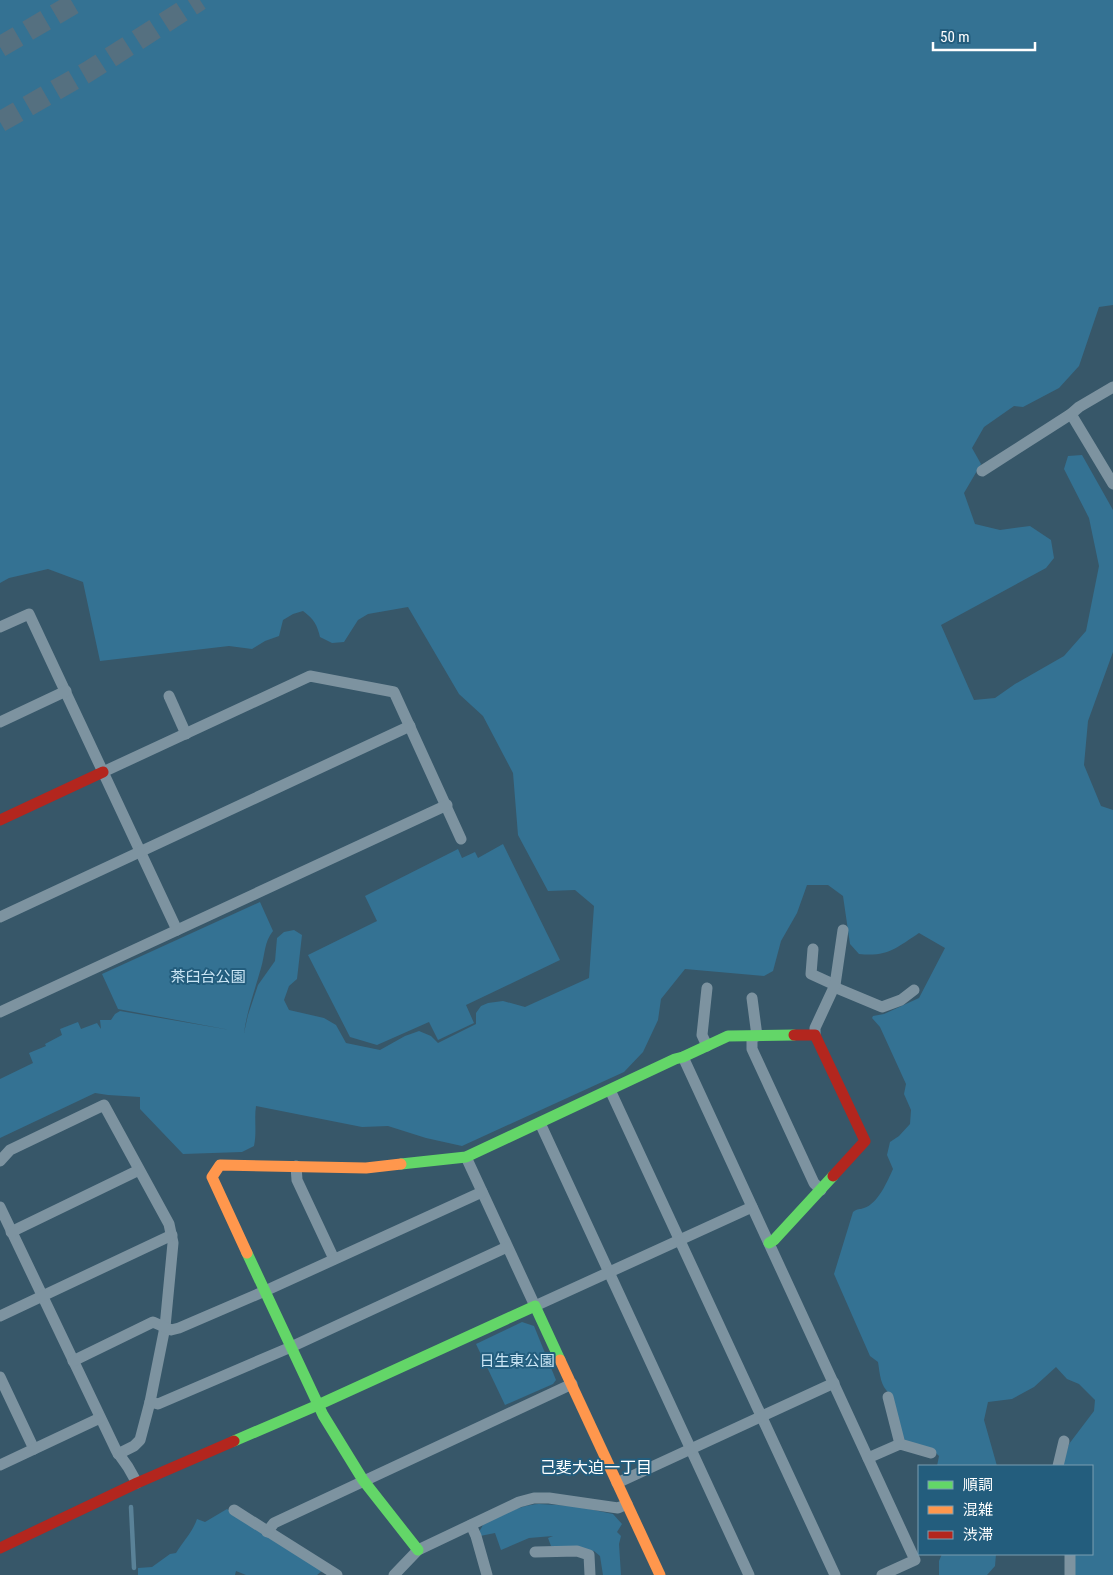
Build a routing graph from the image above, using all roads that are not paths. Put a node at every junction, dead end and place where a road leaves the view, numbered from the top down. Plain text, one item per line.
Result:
1 (1113, 387) edge
2 (1071, 414) junction
3 (982, 471) dead end
4 (1113, 484) edge
5 (0, 628) edge
6 (66, 692) junction
7 (169, 696) dead end
8 (0, 722) edge
9 (410, 726) junction
10 (186, 734) junction
11 (103, 772) junction
12 (447, 805) junction
13 (0, 820) edge
14 (461, 839) dead end
15 (140, 853) junction
16 (0, 917) edge
17 (177, 930) junction
18 (843, 930) dead end
19 (814, 949) dead end
20 (811, 974) junction
21 (805, 985) dead end
22 (835, 986) junction
23 (707, 988) dead end
24 (914, 990) dead end
25 (752, 998) dead end
26 (0, 1012) edge
27 (815, 1035) junction
28 (754, 1036) junction
29 (707, 1046) junction
30 (684, 1057) junction
31 (610, 1090) junction
32 (540, 1122) junction
33 (466, 1158) junction
34 (0, 1161) edge
35 (296, 1166) junction
36 (139, 1170) junction
37 (821, 1190) junction
38 (482, 1192) junction
39 (0, 1207) edge
40 (752, 1207) junction
41 (12, 1232) junction
42 (172, 1235) junction
43 (680, 1239) junction
44 (769, 1243) junction
45 (507, 1247) junction
46 (334, 1259) junction
47 (608, 1273) junction
48 (265, 1291) junction
49 (42, 1296) junction
50 (535, 1306) junction
51 (0, 1316) edge
52 (166, 1327) junction
53 (291, 1347) junction
54 (73, 1361) junction
55 (0, 1376) edge
56 (834, 1383) junction
57 (572, 1384) junction
58 (888, 1397) dead end
59 (150, 1402) junction
60 (318, 1405) junction
61 (762, 1417) junction
62 (100, 1418) junction
63 (1064, 1441) dead end
64 (900, 1444) junction
65 (34, 1449) junction
66 (690, 1449) junction
67 (931, 1453) dead end
68 (118, 1454) junction
69 (868, 1458) junction
70 (0, 1465) edge
71 (1058, 1465) edge
72 (363, 1480) junction
73 (137, 1483) junction
74 (617, 1483) junction
75 (627, 1504) junction
76 (234, 1510) dead end
77 (471, 1525) junction
78 (267, 1532) junction
79 (0, 1546) edge
80 (418, 1550) junction
81 (535, 1552) dead end
82 (1070, 1555) edge
83 (484, 1574) edge
84 (337, 1575) edge
85 (394, 1575) edge
86 (590, 1575) edge
87 (660, 1575) edge
88 (749, 1575) edge
89 (835, 1575) edge
90 (882, 1575) edge
91 (1070, 1575) edge

1 - 2 street
2 - 3 street
2 - 4 street
5 - 6 street
6 - 8 street
6 - 11 street
7 - 10 street
9 - 10 street
9 - 12 street
9 - 15 street
10 - 11 street
11 - 13 street
11 - 15 street
12 - 14 street
12 - 17 street
15 - 16 street
15 - 17 street
17 - 26 street
18 - 22 street
19 - 20 street
20 - 21 street
20 - 22 street
22 - 24 street
22 - 27 street
23 - 29 street
25 - 28 street
27 - 28 street
27 - 37 street
28 - 29 street
28 - 37 street
29 - 30 street
30 - 31 street
30 - 40 street
31 - 32 street
31 - 43 street
32 - 33 street
32 - 47 street
33 - 35 street
33 - 38 street
34 - 36 street
35 - 46 street
35 - 48 street
36 - 41 street
36 - 42 street
37 - 44 street
38 - 45 street
38 - 46 street
39 - 41 street
40 - 43 street
40 - 44 street
41 - 49 street
42 - 49 street
42 - 52 street
43 - 47 street
43 - 61 street
44 - 56 street
45 - 50 street
45 - 53 street
46 - 48 street
47 - 50 street
47 - 66 street
48 - 52 street
48 - 53 street
49 - 51 street
49 - 54 street
50 - 57 street
50 - 60 street
52 - 54 street
52 - 59 street
53 - 59 street
53 - 60 street
54 - 62 street
55 - 65 street
56 - 61 street
56 - 69 street
57 - 72 street
57 - 74 street
58 - 64 street
59 - 68 street
60 - 72 street
60 - 73 street
61 - 66 street
61 - 89 street
62 - 65 street
62 - 68 street
63 - 71 street
64 - 67 street
64 - 69 street
65 - 70 street
66 - 74 street
66 - 88 street
68 - 73 street
69 - 90 street
72 - 78 street
72 - 80 street
73 - 79 street
74 - 75 street
75 - 77 street
75 - 87 street
76 - 78 street
77 - 80 street
77 - 83 street
78 - 84 street
80 - 85 street
81 - 86 street
82 - 91 street

